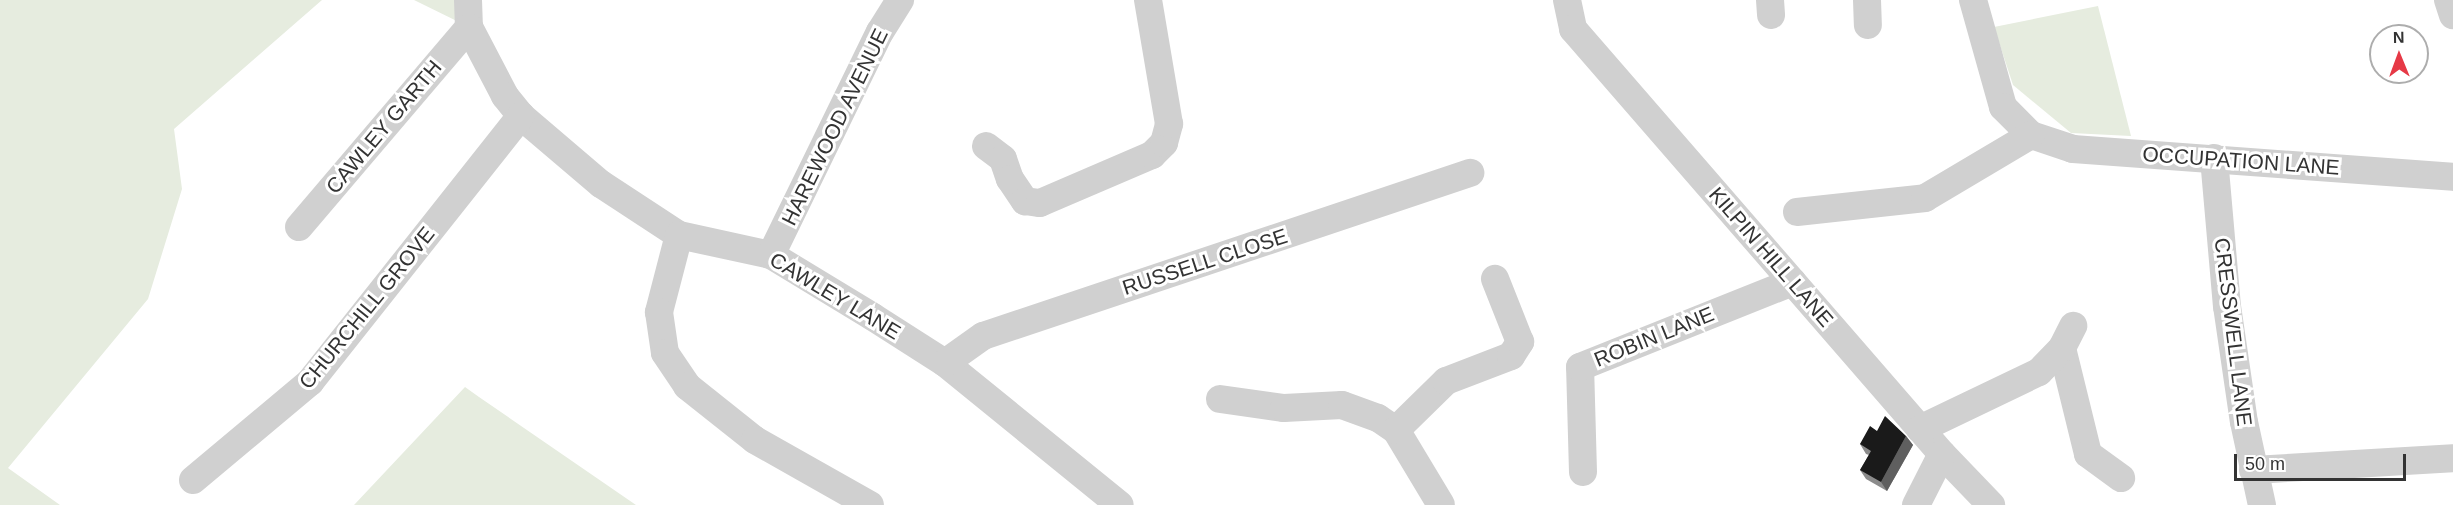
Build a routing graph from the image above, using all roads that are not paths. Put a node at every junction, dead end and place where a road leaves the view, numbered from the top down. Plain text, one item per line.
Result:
1 (900, 0) edge
2 (1148, 0) edge
3 (1567, 0) edge
4 (1973, 0) edge
5 (2448, 0) edge
6 (469, 14) edge
7 (2453, 15) edge
8 (521, 116) junction
9 (2031, 135) junction
10 (986, 146) dead end
11 (2214, 158) junction
12 (1470, 173) dead end
13 (2453, 177) edge
14 (1797, 212) dead end
15 (299, 227) dead end
16 (679, 235) junction
17 (771, 255) junction
18 (1495, 279) dead end
19 (1793, 282) junction
20 (945, 363) junction
21 (1220, 399) dead end
22 (1920, 429) junction
23 (1396, 430) junction
24 (1942, 454) junction
25 (2453, 458) edge
26 (2253, 470) junction
27 (1583, 472) dead end
28 (2121, 478) dead end
29 (193, 480) dead end
30 (870, 505) edge
31 (1120, 505) edge
32 (1441, 505) edge
33 (1916, 505) edge
34 (1992, 505) edge
35 (2262, 505) edge

1 - 17 street, HAREWOOD AVENUE
2 - 10 street
3 - 19 street, KILPIN HILL LANE
4 - 9 street, OCCUPATION LANE
5 - 7 street
6 - 8 street, CAWLEY LANE
6 - 15 street, CAWLEY GARTH
8 - 16 street, CAWLEY LANE
8 - 29 street, CHURCHILL GROVE
9 - 11 street, OCCUPATION LANE
9 - 14 street
11 - 13 street, OCCUPATION LANE
11 - 26 street, CRESSWELL LANE
12 - 20 street, RUSSELL CLOSE
16 - 17 street, CAWLEY LANE
16 - 30 street
17 - 20 street, CAWLEY LANE
18 - 23 street
19 - 22 street, KILPIN HILL LANE
19 - 27 street, ROBIN LANE
20 - 31 street, CAWLEY LANE
21 - 23 street
22 - 24 street, KILPIN HILL LANE
22 - 28 street
23 - 32 street
24 - 33 street
24 - 34 street, KILPIN HILL LANE
25 - 26 street
26 - 35 street, CRESSWELL LANE

